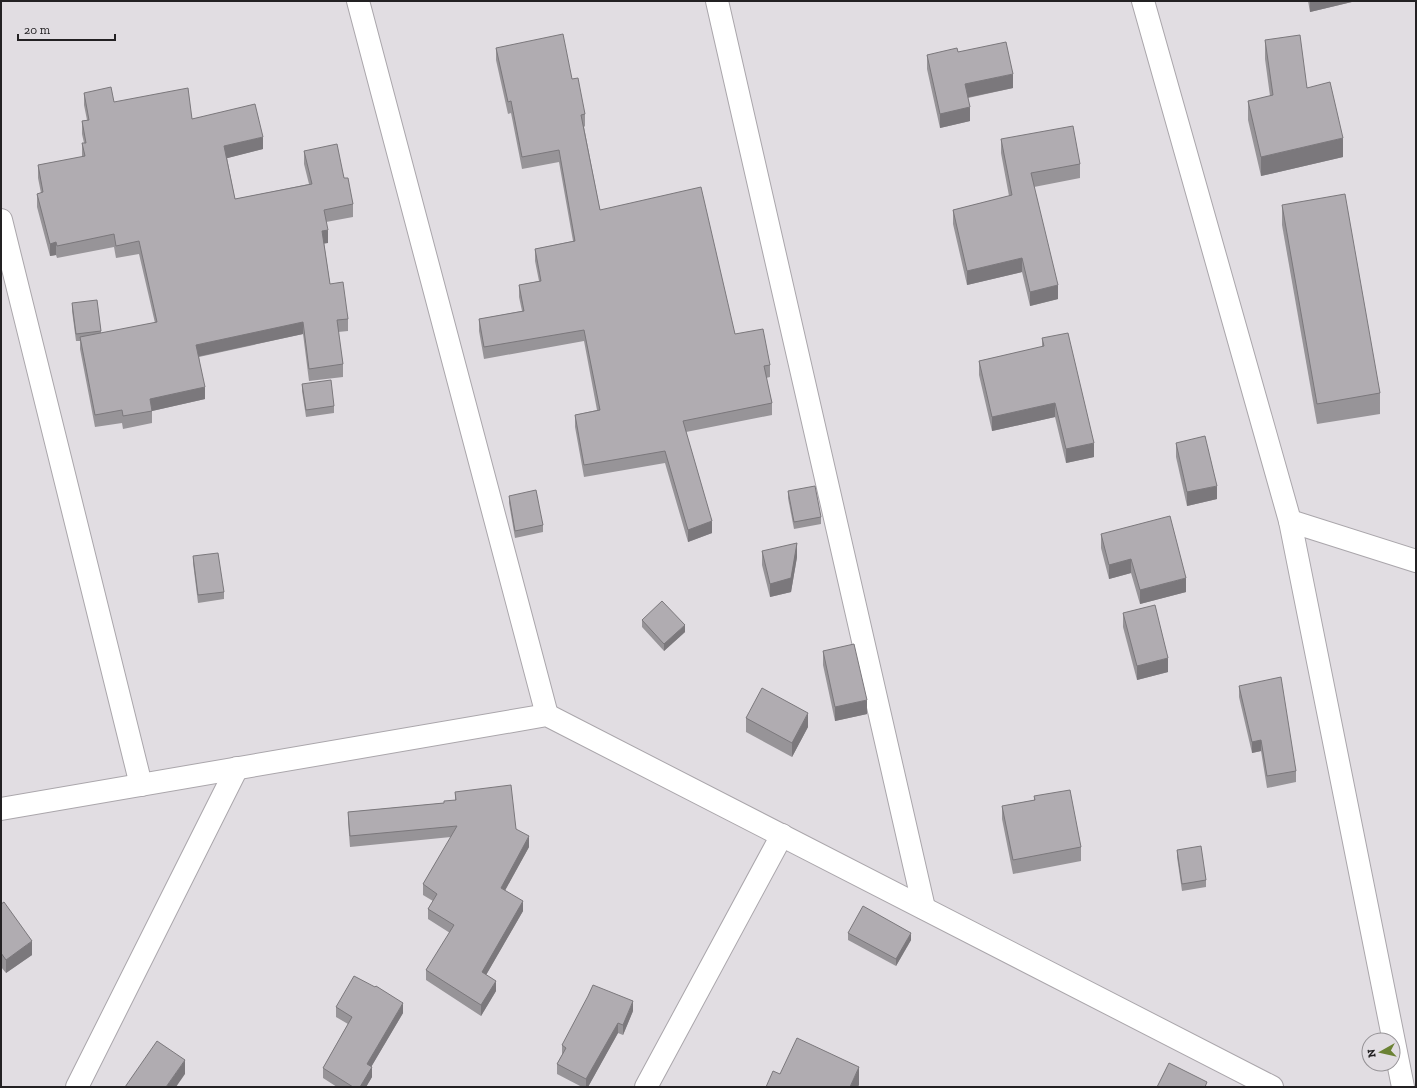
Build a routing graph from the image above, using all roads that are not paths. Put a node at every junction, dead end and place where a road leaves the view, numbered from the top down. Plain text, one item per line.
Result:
1 (358, 1) edge
2 (718, 1) edge
3 (1143, 1) edge
4 (1, 220) edge
5 (1290, 521) junction
6 (1416, 561) edge
7 (547, 715) junction
8 (237, 768) junction
9 (141, 785) junction
10 (1, 809) edge
11 (782, 836) junction
12 (924, 908) junction
13 (77, 1087) edge
14 (646, 1087) edge
15 (1272, 1087) edge
16 (1403, 1087) edge

1 - 7 street
2 - 12 street
3 - 5 street
4 - 9 street
5 - 6 street
5 - 16 street
7 - 8 street
7 - 11 street
8 - 9 street
8 - 13 street
9 - 10 street
11 - 12 street
11 - 14 street
12 - 15 street

